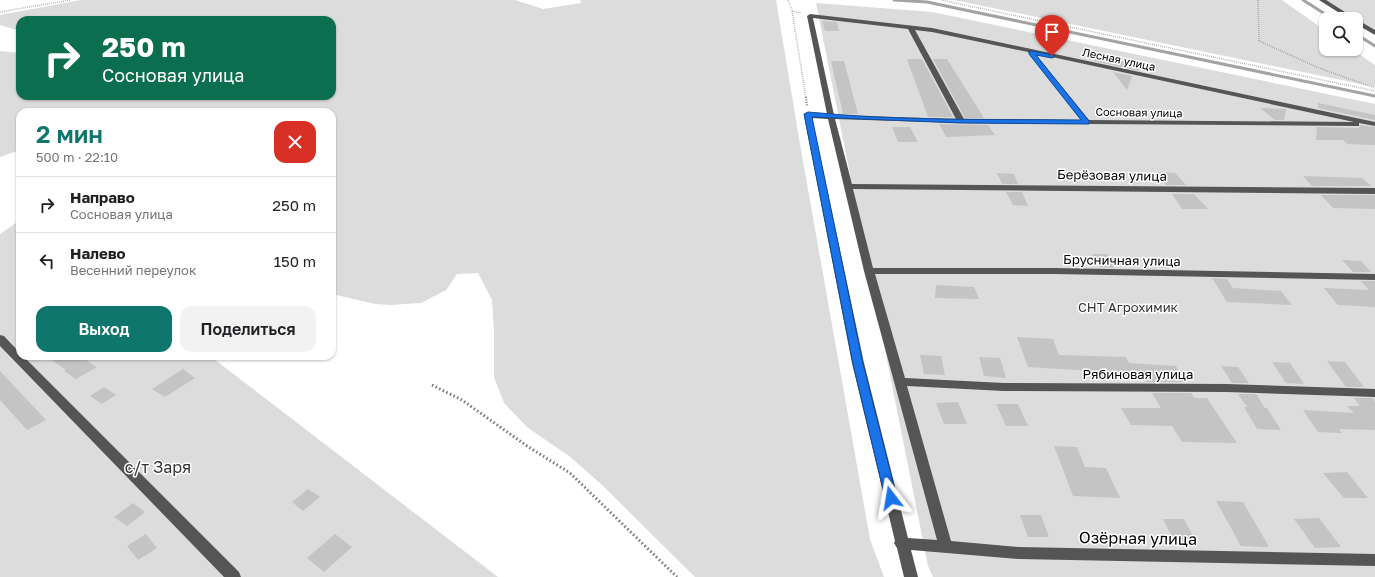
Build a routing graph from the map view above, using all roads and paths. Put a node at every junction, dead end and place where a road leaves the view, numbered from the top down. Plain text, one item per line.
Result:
1 (70, 0) edge
2 (788, 0) edge
3 (941, 0) edge
4 (1258, 0) edge
5 (1322, 0) edge
6 (0, 12) edge
7 (1341, 12) edge
8 (1363, 25) edge
9 (910, 27) junction
10 (1375, 33) edge
11 (1037, 53) junction
12 (1375, 89) edge
13 (808, 114) junction
14 (831, 117) junction
15 (961, 121) junction
16 (1087, 122) junction
17 (1375, 124) edge
18 (848, 186) junction
19 (1375, 191) edge
20 (869, 271) junction
21 (1375, 277) edge
22 (0, 339) edge
23 (16, 355) edge
24 (21, 360) edge
25 (900, 382) junction
26 (432, 385) dead end
27 (1375, 393) edge
28 (901, 543) junction
29 (946, 547) junction
30 (1375, 560) edge
31 (234, 577) edge
32 (677, 577) edge
33 (911, 577) edge

1 - 6 path
2 - 13 path
3 - 12 path
4 - 12 path
5 - 7 street
8 - 10 street
9 - 11 street, Лесная улица
9 - 14 street, Лесная улица
9 - 15 street
11 - 16 street
11 - 17 street, Лесная улица
13 - 14 street, Сосновая улица
13 - 28 street
14 - 15 street, Сосновая улица
14 - 18 street
15 - 16 street, Сосновая улица
16 - 17 street, Сосновая улица
18 - 19 street, Берёзовая улица
18 - 20 street
20 - 21 street, Брусничная улица
20 - 25 street
22 - 23 street
24 - 31 street
25 - 27 street, Рябиновая улица
25 - 29 street
26 - 32 path
28 - 29 street, Озёрная улица
28 - 33 street
29 - 30 street, Озёрная улица

